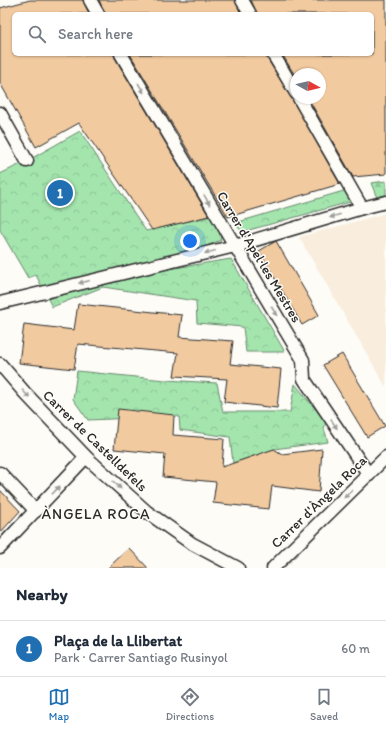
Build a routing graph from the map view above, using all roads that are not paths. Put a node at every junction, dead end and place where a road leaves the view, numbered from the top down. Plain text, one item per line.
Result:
1 (90, 0) edge
2 (242, 0) edge
3 (97, 12) edge
4 (249, 12) edge
5 (123, 56) edge
6 (275, 56) edge
7 (290, 82) edge
8 (302, 104) edge
9 (0, 113) edge
10 (27, 161) dead end
11 (386, 202) edge
12 (362, 208) junction
13 (235, 246) junction
14 (0, 303) edge
15 (0, 364) edge
16 (86, 457) junction
17 (386, 457) edge
18 (0, 473) edge
19 (368, 474) junction
20 (36, 511) junction
21 (0, 548) edge
22 (238, 568) edge
23 (273, 568) edge

1 - 3 street
2 - 4 street
5 -> 13 street, Carrer d'Apel·les Mestres
6 - 7 street
8 - 12 street
9 - 10 street
11 - 12 street
12 -> 13 street
13 -> 14 street
13 -> 19 street, Carrer d'Apel·les Mestres
15 -> 16 street, Carrer de Castelldefels
20 -> 16 street
16 -> 22 street, Carrer de Castelldefels
17 - 19 street, Carrer d'Àngela Roca
18 - 20 street
19 -> 23 street, Carrer d'Àngela Roca
20 - 21 street

